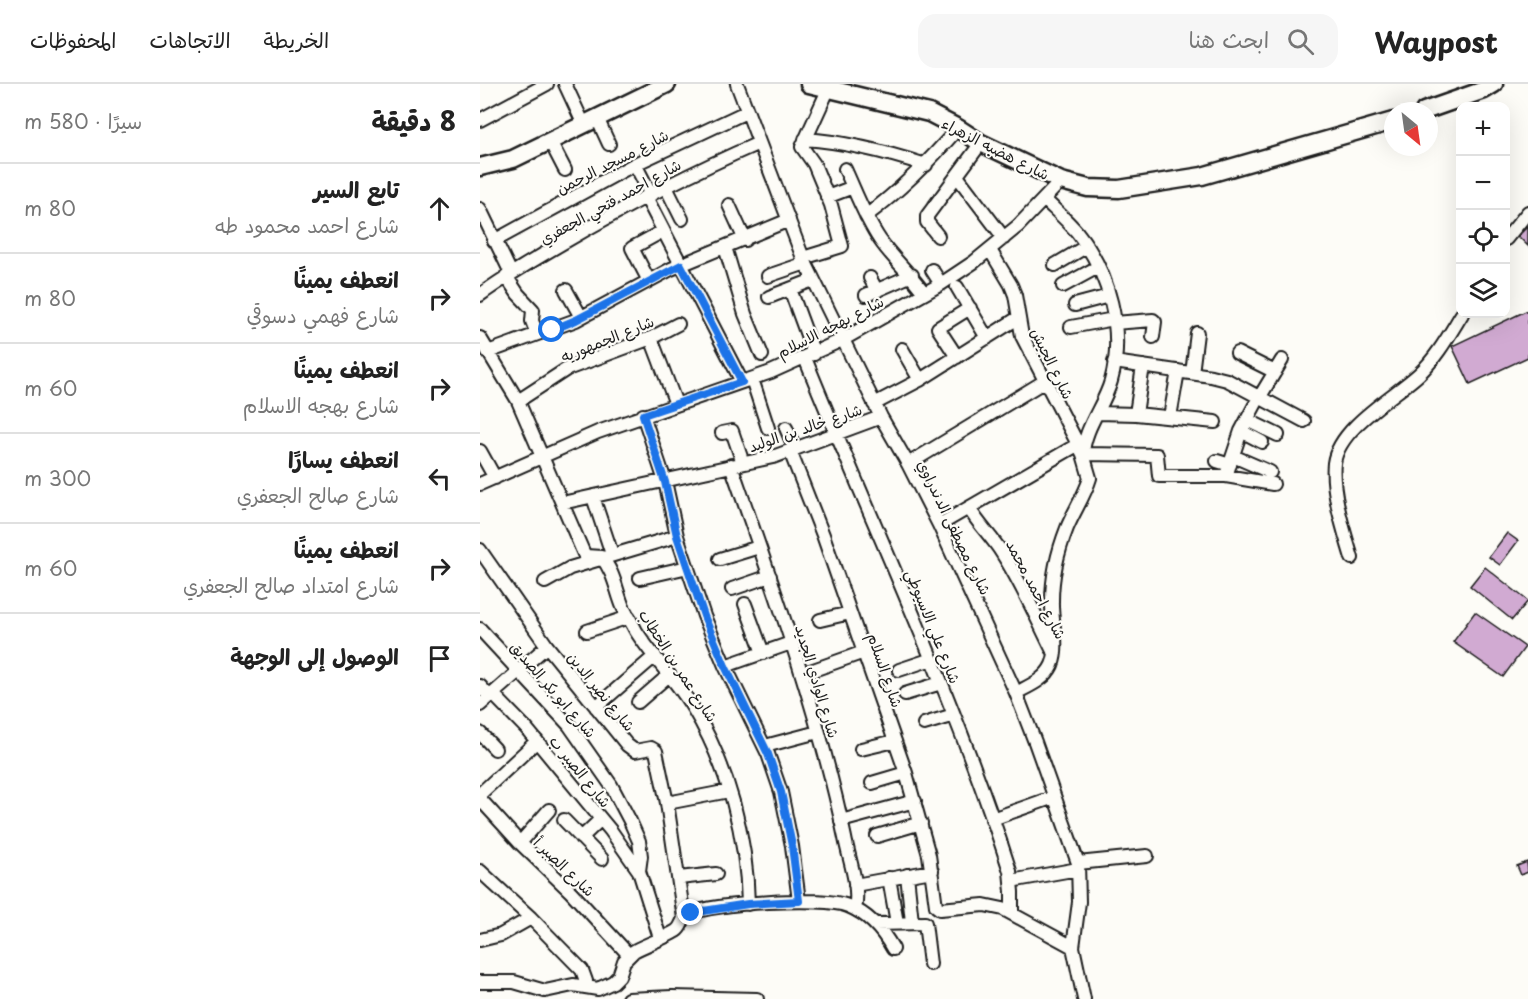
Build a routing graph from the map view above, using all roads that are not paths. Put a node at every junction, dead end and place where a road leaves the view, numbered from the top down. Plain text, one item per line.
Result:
1 (547, 84) edge
2 (566, 84) edge
3 (666, 84) edge
4 (737, 84) edge
5 (809, 84) edge
6 (1494, 84) edge
7 (828, 87) edge
8 (1438, 106) edge
9 (746, 112) junction
10 (480, 120) edge
11 (590, 122) junction
12 (1384, 124) edge
13 (958, 128) junction
14 (805, 139) junction
15 (550, 141) junction
16 (759, 143) junction
17 (981, 143) junction
18 (609, 144) dead end
19 (635, 164) junction
20 (926, 165) junction
21 (480, 167) edge
22 (845, 169) dead end
23 (565, 170) dead end
24 (957, 176) junction
25 (1060, 181) junction
26 (666, 187) junction
27 (853, 187) junction
28 (649, 196) junction
29 (827, 197) junction
30 (1044, 200) junction
31 (729, 205) dead end
32 (480, 209) edge
33 (1528, 212) edge
34 (866, 216) junction
35 (682, 219) dead end
36 (789, 220) junction
37 (663, 231) junction
38 (1510, 234) edge
39 (938, 236) dead end
40 (1004, 238) junction
41 (744, 240) junction
42 (494, 241) junction
43 (1087, 246) junction
44 (725, 248) junction
45 (990, 250) junction
46 (804, 260) junction
47 (681, 265) junction
48 (1055, 265) dead end
49 (1098, 267) junction
50 (932, 270) dead end
51 (509, 274) junction
52 (912, 275) junction
53 (768, 276) dead end
54 (870, 278) dead end
55 (813, 280) junction
56 (649, 281) junction
57 (940, 284) junction
58 (1063, 286) dead end
59 (957, 287) dead end
60 (566, 290) dead end
61 (790, 290) junction
62 (924, 293) junction
63 (480, 295) edge
64 (1109, 296) junction
65 (769, 297) dead end
66 (1075, 305) dead end
67 (970, 308) junction
68 (581, 317) junction
69 (1018, 318) junction
70 (1459, 318) edge
71 (1114, 321) junction
72 (678, 324) dead end
73 (1071, 327) dead end
74 (1197, 333) dead end
75 (537, 334) junction
76 (1153, 337) dead end
77 (480, 338) edge
78 (651, 338) junction
79 (987, 338) junction
80 (842, 340) junction
81 (902, 349) dead end
82 (488, 352) junction
83 (1237, 353) dead end
84 (762, 355) dead end
85 (810, 356) junction
86 (957, 357) junction
87 (1282, 360) dead end
88 (1114, 362) junction
89 (1143, 366) junction
90 (1178, 371) junction
91 (1275, 372) junction
92 (1192, 373) junction
93 (747, 380) junction
94 (920, 380) junction
95 (1045, 381) junction
96 (1259, 397) junction
97 (518, 401) junction
98 (676, 404) junction
99 (874, 404) junction
100 (1098, 413) junction
101 (1136, 414) junction
102 (643, 415) junction
103 (880, 417) junction
104 (1170, 417) junction
105 (1247, 420) junction
106 (1304, 421) dead end
107 (1215, 422) dead end
108 (768, 428) dead end
109 (786, 428) dead end
110 (1241, 431) junction
111 (722, 433) dead end
112 (836, 434) junction
113 (1278, 435) dead end
114 (1262, 442) dead end
115 (1080, 449) junction
116 (792, 450) junction
117 (480, 451) edge
118 (543, 456) junction
119 (1217, 461) dead end
120 (737, 464) junction
121 (908, 464) junction
122 (1230, 466) junction
123 (495, 478) junction
124 (665, 482) junction
125 (480, 484) edge
126 (593, 497) junction
127 (562, 503) junction
128 (969, 508) junction
129 (939, 525) junction
130 (677, 536) junction
131 (759, 546) junction
132 (480, 550) edge
133 (607, 556) junction
134 (1352, 558) dead end
135 (720, 559) dead end
136 (687, 567) junction
137 (770, 576) junction
138 (640, 579) dead end
139 (545, 582) dead end
140 (732, 589) dead end
141 (745, 603) dead end
142 (850, 613) junction
143 (629, 617) junction
144 (820, 621) dead end
145 (480, 629) edge
146 (587, 631) dead end
147 (791, 643) junction
148 (547, 646) junction
149 (864, 652) junction
150 (763, 653) junction
151 (655, 656) junction
152 (1055, 656) junction
153 (932, 659) junction
154 (725, 666) junction
155 (899, 670) dead end
156 (520, 671) junction
157 (802, 674) junction
158 (669, 675) junction
159 (941, 683) junction
160 (480, 686) edge
161 (1016, 693) junction
162 (905, 694) dead end
163 (492, 695) junction
164 (638, 702) dead end
165 (480, 705) edge
166 (596, 707) junction
167 (954, 715) junction
168 (924, 724) dead end
169 (818, 732) junction
170 (480, 734) edge
171 (537, 741) junction
172 (895, 741) junction
173 (765, 746) junction
174 (495, 749) dead end
175 (861, 749) dead end
176 (906, 773) junction
177 (872, 783) dead end
178 (729, 791) junction
179 (480, 794) edge
180 (1054, 796) junction
181 (480, 799) edge
182 (915, 801) junction
183 (667, 803) junction
184 (549, 810) dead end
185 (601, 819) junction
186 (992, 819) junction
187 (564, 820) dead end
188 (841, 821) junction
189 (921, 823) junction
190 (877, 836) dead end
191 (581, 838) junction
192 (520, 843) junction
193 (1147, 856) dead end
194 (602, 859) dead end
195 (1078, 866) junction
196 (639, 871) junction
197 (932, 871) junction
198 (481, 873) edge
199 (716, 874) dead end
200 (907, 875) junction
201 (679, 878) junction
202 (889, 878) junction
203 (1011, 881) junction
204 (855, 885) junction
205 (799, 901) junction
206 (748, 904) junction
207 (855, 909) junction
208 (1012, 913) junction
209 (531, 918) junction
210 (684, 918) junction
211 (912, 922) junction
212 (897, 923) junction
213 (875, 924) junction
214 (660, 938) junction
215 (480, 940) edge
216 (1073, 946) junction
217 (893, 949) dead end
218 (628, 955) junction
219 (930, 964) dead end
220 (481, 978) edge
221 (585, 987) junction
222 (672, 998) edge
223 (628, 999) edge
224 (757, 999) edge
225 (1084, 999) edge

1 - 10 street
2 - 11 street
3 - 11 street
4 - 9 street, شارع مصطفى الدندراوي
5 - 7 street, شارع هضبه الزهراء
6 - 8 street
7 - 13 street, شارع هضبه الزهراء
7 - 14 street
9 - 16 street, شارع مصطفى الدندراوي
9 - 19 street, شارع مسجد الرحمن
11 - 15 street
11 - 18 street
12 - 25 street, شارع هضبه الزهراء
13 - 17 street, شارع هضبه الزهراء
13 - 20 street
14 - 20 street
14 - 29 street
15 - 21 street
15 - 23 street
16 - 26 street, شارع احمد فتحي الجعفري
16 - 36 street, شارع مصطفى الدندراوي
17 - 24 street
17 - 25 street, شارع هضبه الزهراء
19 - 28 street
19 - 42 street, شارع مسجد الرحمن
20 - 34 street
22 - 27 street
24 - 39 street
24 - 40 street
25 - 30 street, شارع بهجه الاسلام
26 - 28 street, شارع احمد فتحي الجعفري
26 - 35 street
27 - 29 street
27 - 34 street
28 - 37 street
28 - 51 street, شارع احمد فتحي الجعفري
29 - 46 street
30 - 40 street, شارع بهجه الاسلام
30 - 43 street
31 - 41 street
32 - 42 street
33 - 38 street
34 - 52 street
36 - 41 street
36 - 46 street, شارع مصطفى الدندراوي
37 - 47 street
37 - 56 street
40 - 45 street, شارع بهجه الاسلام
41 - 44 street
42 - 51 street
43 - 48 street
43 - 49 street
44 - 47 street
44 - 84 street
45 - 57 street, شارع بهجه الاسلام
45 - 69 street, شارع الجيش
46 - 53 street
46 - 55 street, شارع مصطفى الدندراوي
47 - 56 street
47 - 93 street
49 - 58 street
49 - 64 street
50 - 57 street
51 - 63 street, شارع احمد فتحي الجعفري
51 - 75 street
52 - 54 street
52 - 62 street
55 - 61 street
55 - 80 street, شارع مصطفى الدندراوي
56 - 68 street
57 - 62 street, شارع بهجه الاسلام
59 - 67 street
60 - 68 street
61 - 65 street
61 - 85 street, شارع علي الاسيوطي
62 - 80 street, شارع بهجه الاسلام
64 - 66 street
64 - 71 street
67 - 79 street
67 - 86 street
68 - 75 street
69 - 79 street
69 - 95 street, شارع الجيش
70 - 134 street
71 - 73 street
71 - 76 street
71 - 88 street
72 - 78 street, شارع الجمهوريه
74 - 92 street
75 - 82 street
77 - 82 street, شارع عمر بن الخطاب
78 - 97 street, شارع الجمهوريه
78 - 98 street
79 - 86 street
80 - 85 street, شارع بهجه الاسلام
80 - 99 street, شارع مصطفى الدندراوي
81 - 94 street
82 - 97 street, شارع عمر بن الخطاب
83 - 91 street
85 - 93 street, شارع بهجه الاسلام
85 - 112 street, شارع علي الاسيوطي
86 - 94 street
87 - 91 street
88 - 89 street
88 - 100 street
89 - 90 street
89 - 101 street
90 - 92 street
90 - 104 street
91 - 96 street
92 - 96 street
93 - 98 street, شارع بهجه الاسلام
93 - 108 street
94 - 99 street
95 - 115 street, شارع الجيش
95 - 121 street
96 - 105 street
96 - 106 street
97 - 118 street, شارع عمر بن الخطاب
98 - 102 street, شارع بهجه الاسلام
99 - 103 street, شارع مصطفى الدندراوي
100 - 101 street
100 - 115 street
101 - 104 street
102 - 118 street, شارع بهجه الاسلام
102 - 124 street
103 - 112 street, شارع خالد بن الوليد
103 - 121 street, شارع مصطفى الدندراوي
104 - 107 street
105 - 110 street
105 - 113 street
109 - 116 street, شارع السلام
110 - 114 street
110 - 122 street
111 - 120 street, شارع الوادي الجديد
112 - 116 street, شارع خالد بن الوليد
112 - 153 street, شارع علي الاسيوطي
115 - 122 street
115 - 128 street
115 - 152 street
116 - 120 street, شارع خالد بن الوليد
116 - 142 street, شارع السلام
117 - 123 street
118 - 123 street, شارع بهجه الاسلام
118 - 127 street, شارع عمر بن الخطاب
119 - 122 street
120 - 124 street, شارع خالد بن الوليد
120 - 131 street, شارع الوادي الجديد
121 - 129 street, شارع مصطفى الدندراوي
122 - 122 street
123 - 125 street, شارع بهجه الاسلام
124 - 126 street, شارع خالد بن الوليد
124 - 130 street
126 - 127 street, شارع خالد بن الوليد
126 - 133 street
127 - 133 street, شارع عمر بن الخطاب
128 - 129 street
128 - 152 street, شارع احمد محمد
129 - 161 street, شارع مصطفى الدندراوي
130 - 133 street
130 - 136 street
131 - 135 street
131 - 137 street, شارع الوادي الجديد
132 - 148 street, شارع نصر الدين
133 - 139 street
133 - 143 street, شارع عمر بن الخطاب
136 - 138 street
136 - 154 street
137 - 140 street
137 - 147 street, شارع الوادي الجديد
141 - 150 street
142 - 144 street
142 - 149 street, شارع السلام
143 - 146 street
143 - 151 street, شارع عمر بن الخطاب
145 - 156 street, شارع ابو بكر الصديق
147 - 150 street
147 - 157 street, شارع الوادي الجديد
148 - 156 street
148 - 166 street, شارع نصر الدين
149 - 157 street
149 - 172 street, شارع السلام
150 - 154 street
151 - 158 street, شارع عمر بن الخطاب
151 - 166 street
152 - 161 street
153 - 155 street
153 - 159 street, شارع علي الاسيوطي
154 - 173 street
156 - 163 street
156 - 196 street, شارع ابو بكر الصديق
157 - 169 street, شارع الوادي الجديد
158 - 164 street
158 - 178 street, شارع عمر بن الخطاب
159 - 162 street
159 - 167 street, شارع علي الاسيوطي
160 - 163 street, شارع الصبر ب
161 - 180 street, شارع مصطفى الدندراوي
163 - 165 street
163 - 171 street, شارع الصبر ب
166 - 183 street, شارع نصر الدين
167 - 168 street
167 - 186 street, شارع علي الاسيوطي
169 - 173 street
169 - 188 street, شارع الوادي الجديد
170 - 174 street
171 - 179 street
171 - 185 street, شارع الصبر ب
172 - 175 street
172 - 176 street, شارع السلام
173 - 205 street
176 - 177 street
176 - 182 street, شارع السلام
178 - 183 street
178 - 206 street, شارع عمر بن الخطاب
180 - 186 street
180 - 195 street, شارع مصطفى الدندراوي
181 - 192 street, شارع الصبر أ
182 - 188 street
182 - 189 street, شارع السلام
183 - 201 street, شارع نصر الدين
184 - 192 street
185 - 191 street
185 - 196 street, شارع الصبر ب
186 - 203 street, شارع علي الاسيوطي
187 - 191 street
188 - 204 street, شارع الوادي الجديد
189 - 190 street
189 - 197 street, شارع السلام
191 - 194 street
192 - 218 street, شارع الصبر أ
193 - 195 street
195 - 203 street
195 - 216 street, شارع مصطفى الدندراوي
196 - 214 street, شارع ابو بكر الصديق
197 - 200 street
197 - 208 street, شارع السلام
198 - 209 street
199 - 201 street
200 - 202 street
200 - 211 street
201 - 210 street, شارع نصر الدين
202 - 204 street
202 - 212 street
203 - 208 street, شارع علي الاسيوطي
204 - 207 street, شارع الوادي الجديد
205 - 206 street
205 - 207 street
206 - 210 street
207 - 213 street
208 - 216 street
209 - 215 street
209 - 221 street
210 - 214 street
211 - 212 street
211 - 219 street
212 - 213 street
213 - 217 street
214 - 218 street
216 - 225 street, شارع مصطفى الدندراوي
218 - 221 street
220 - 221 street
222 - 223 street
222 - 224 street

